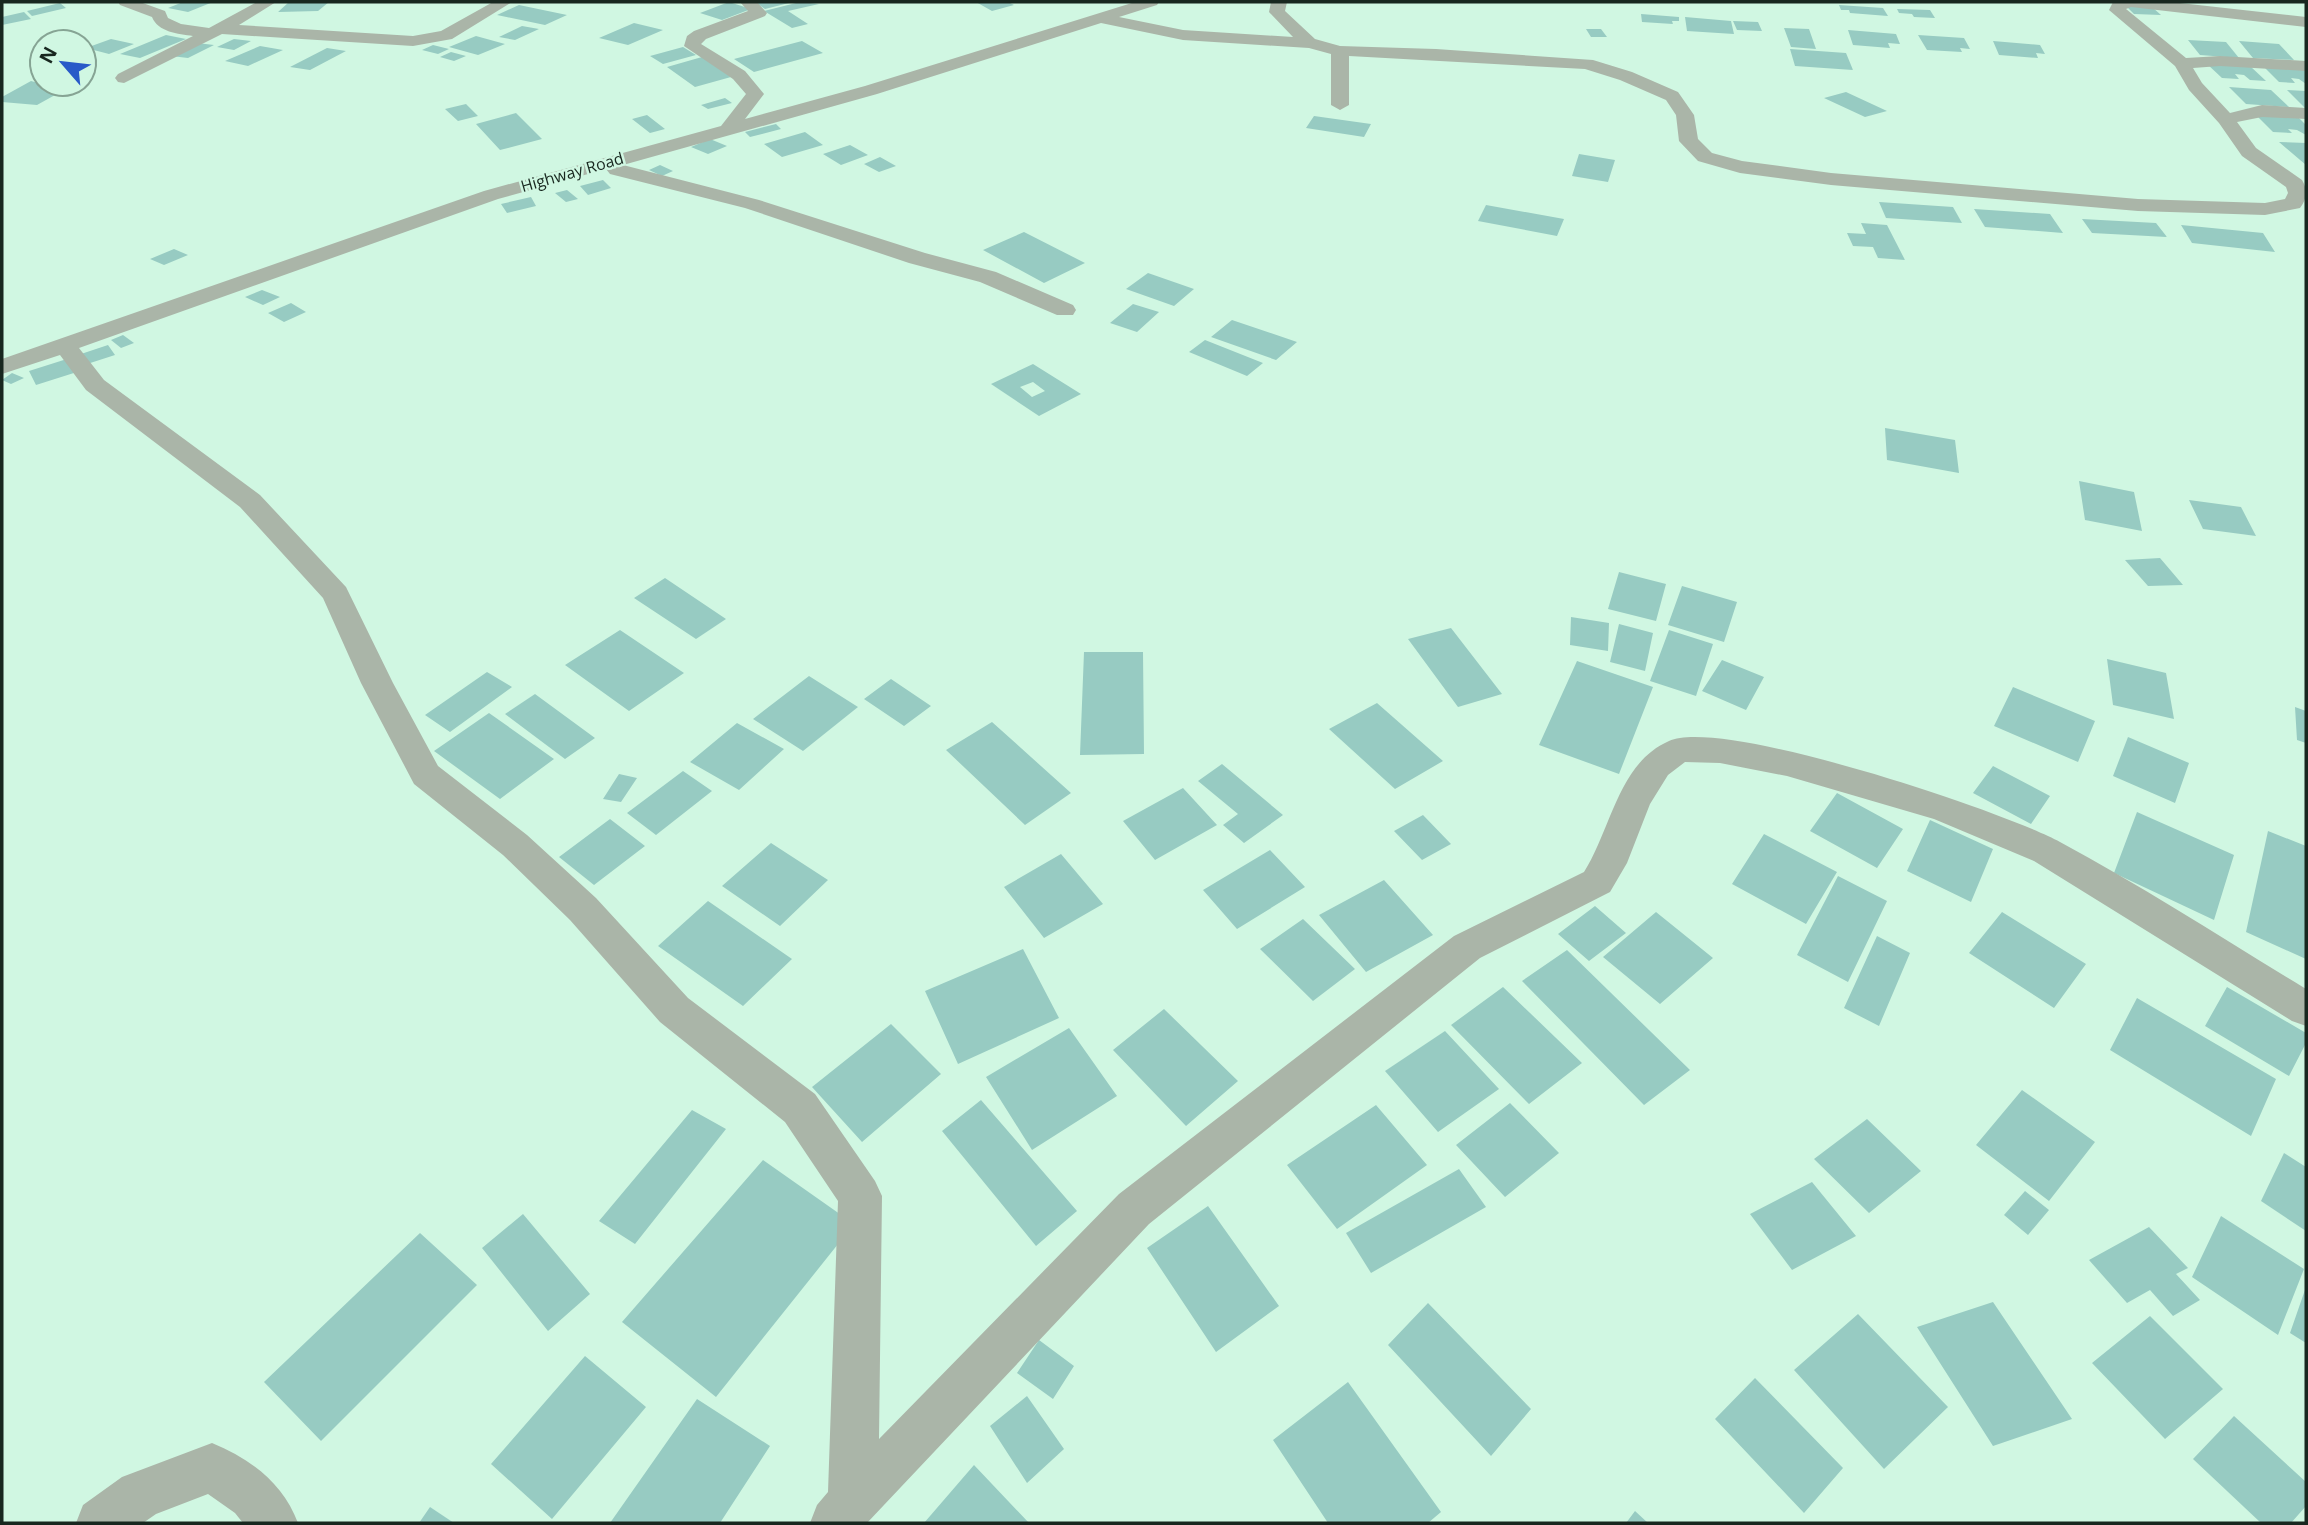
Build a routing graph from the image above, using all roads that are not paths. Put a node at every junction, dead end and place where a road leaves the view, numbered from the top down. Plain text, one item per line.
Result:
1 (125, 2) edge
2 (268, 2) edge
3 (504, 2) edge
4 (748, 2) edge
5 (1088, 2) edge
6 (1151, 2) edge
7 (1279, 2) edge
8 (1101, 19) junction
9 (2306, 22) edge
10 (217, 31) junction
11 (1309, 43) junction
12 (1340, 51) junction
13 (2182, 63) junction
14 (2306, 65) edge
15 (124, 78) dead end
16 (1340, 105) dead end
17 (2306, 113) edge
18 (2226, 119) junction
19 (728, 129) junction
20 (608, 161) junction
21 (2301, 181) edge
22 (1065, 310) dead end
23 (65, 345) junction
24 (2, 367) edge
25 (2306, 1009) edge
26 (844, 1512) edge
27 (101, 1523) edge
28 (273, 1523) edge

1 - 10 street
2 - 10 street
3 - 10 street
4 - 19 street
5 - 8 street
6 - 8 street, Highway Road
7 - 11 street
8 - 11 street
8 - 19 street, Highway Road
9 - 13 street
10 - 15 street
11 - 12 street
12 - 16 street
12 - 21 street
13 - 14 street
13 - 18 street
17 - 18 street
18 - 21 street
19 - 20 street, Highway Road
20 - 22 street
20 - 23 street, Highway Road
23 - 24 street, Highway Road
23 - 26 street
25 - 26 street
27 - 28 street

